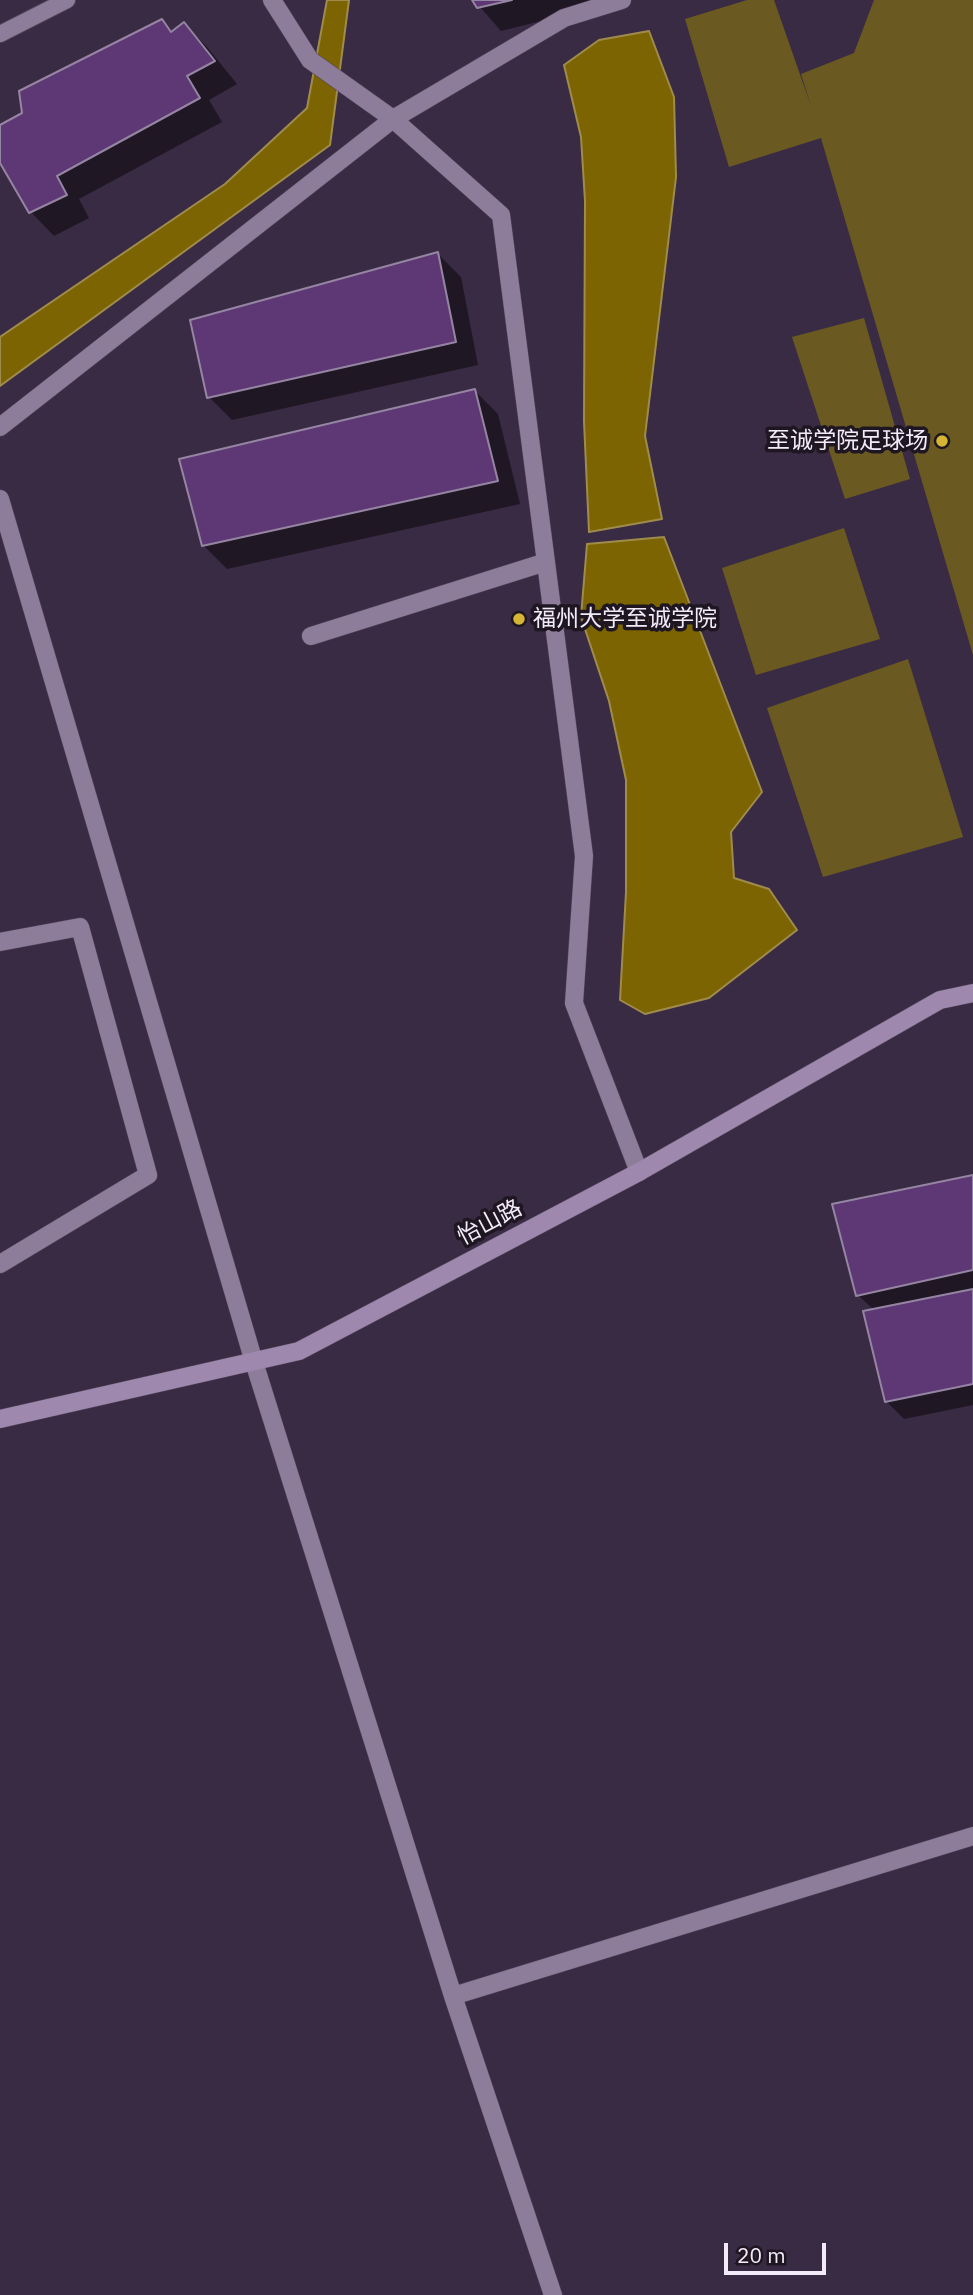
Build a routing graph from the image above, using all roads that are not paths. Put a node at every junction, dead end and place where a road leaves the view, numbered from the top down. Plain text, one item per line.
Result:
1 (67, 0) edge
2 (272, 0) edge
3 (622, 0) edge
4 (0, 34) edge
5 (393, 119) junction
6 (0, 427) edge
7 (0, 499) edge
8 (546, 562) junction
9 (311, 636) dead end
10 (0, 942) edge
11 (973, 993) edge
12 (639, 1172) junction
13 (0, 1264) edge
14 (254, 1362) junction
15 (0, 1419) edge
16 (973, 1836) edge
17 (453, 1996) junction
18 (553, 2295) edge

1 - 4 lane
2 - 5 street
3 - 5 street
5 - 6 street
5 - 8 street
7 - 14 street
8 - 9 street
8 - 12 street
10 - 13 street
11 - 12 street, 怡山路
12 - 14 street, 怡山路
14 - 15 street, 怡山路
14 - 17 street
16 - 17 street
17 - 18 street

